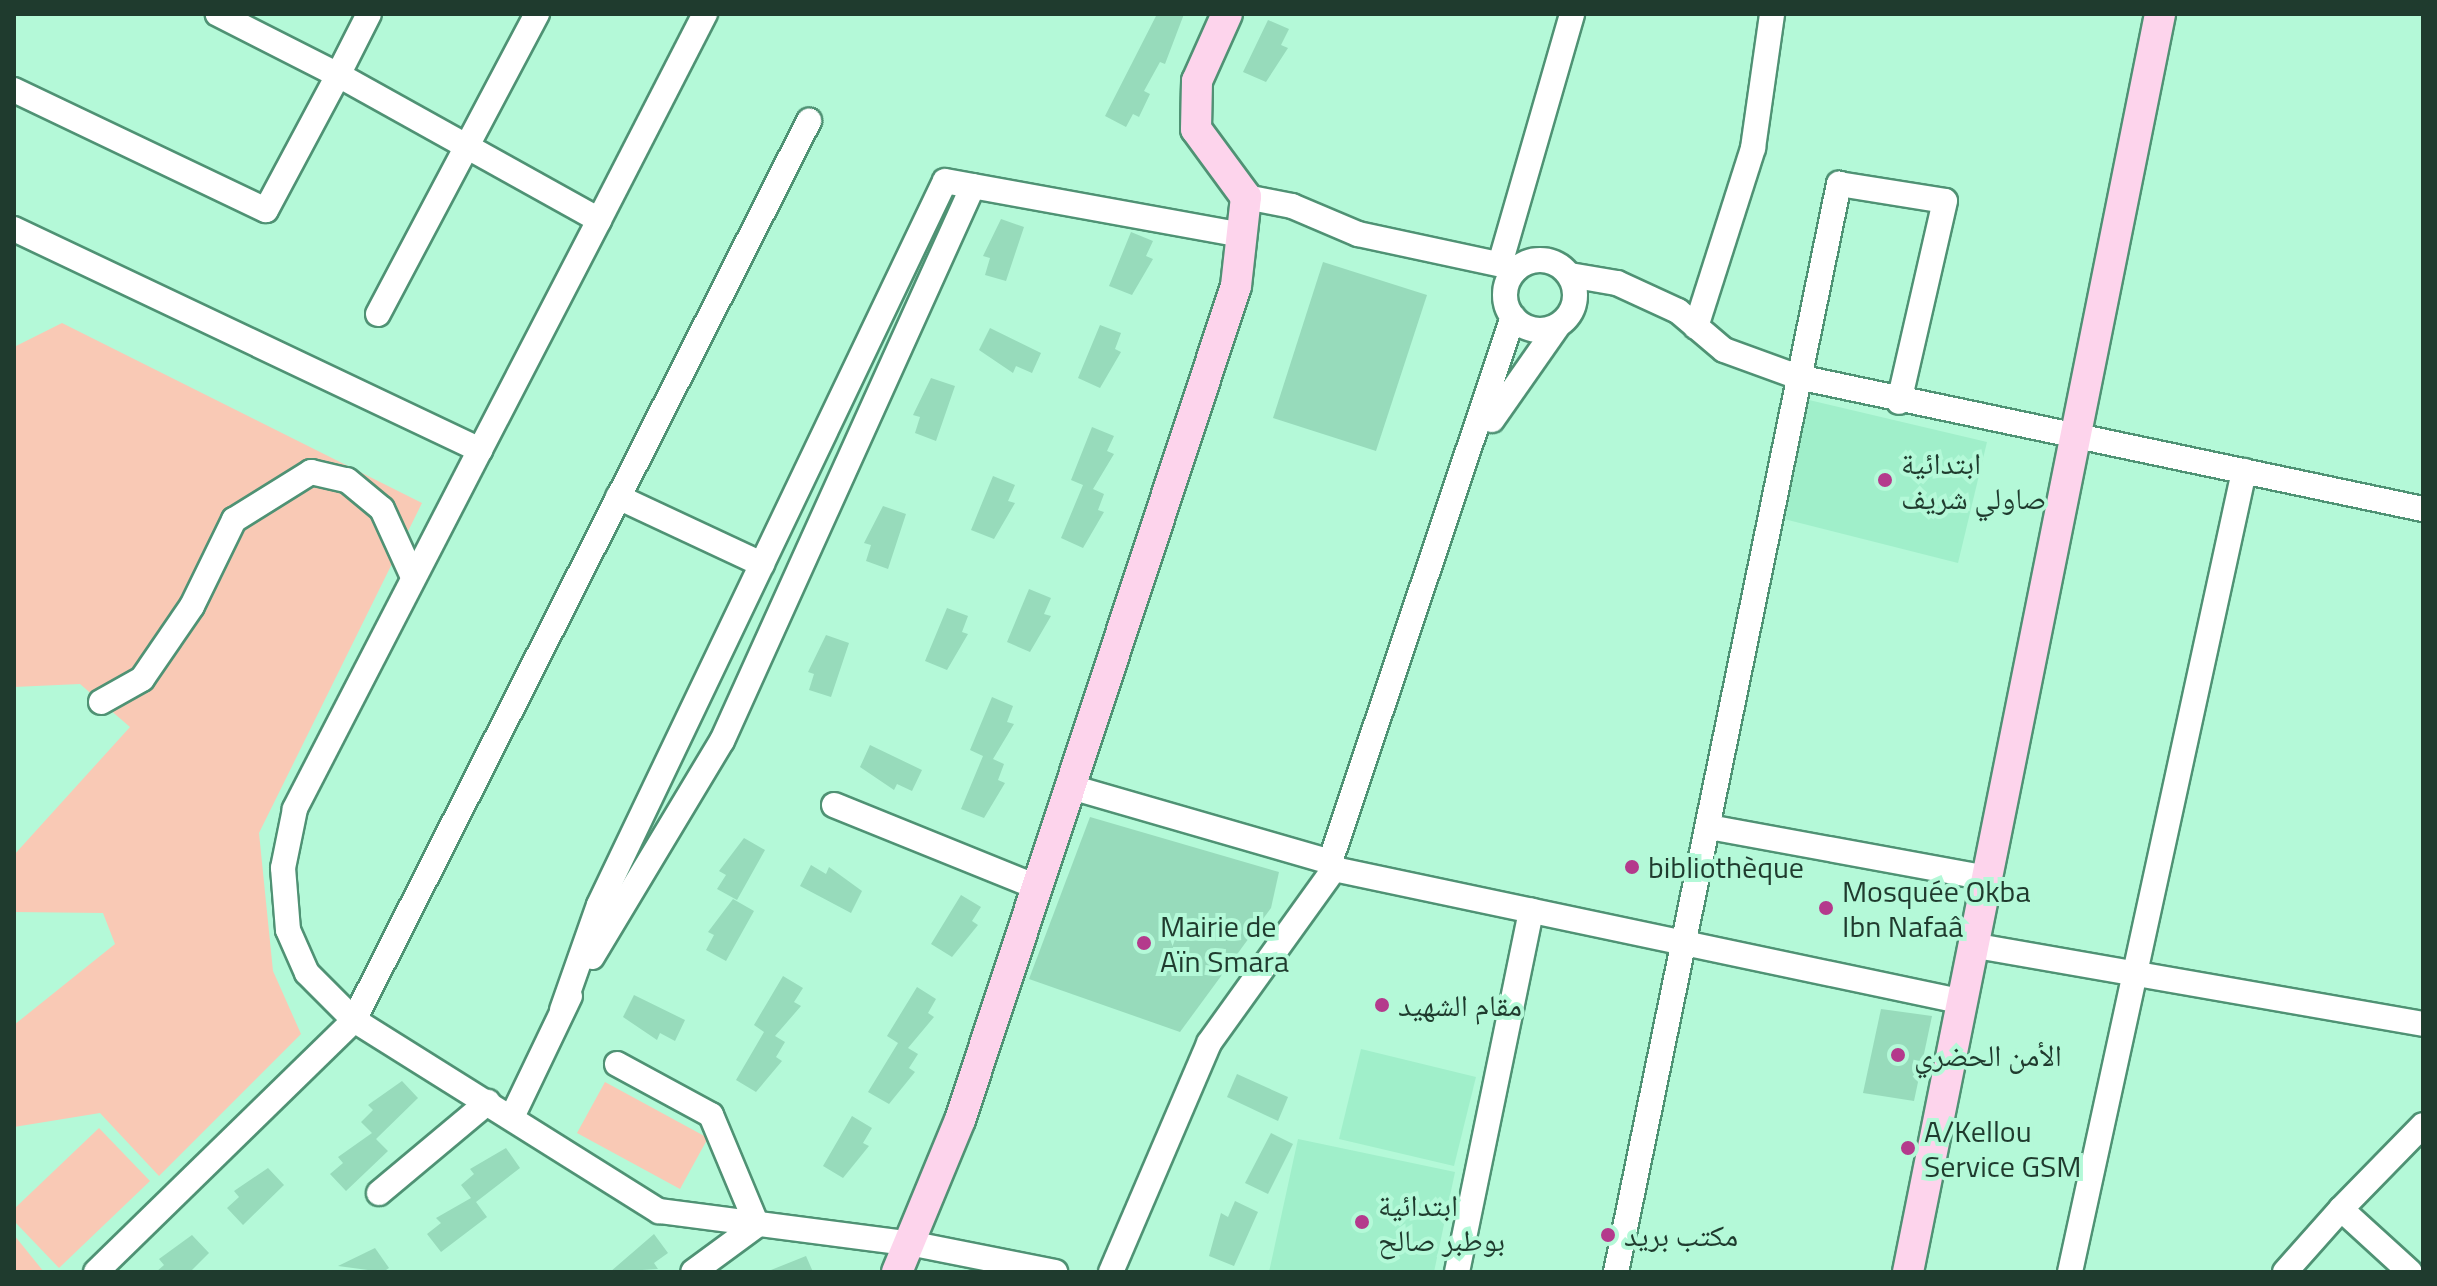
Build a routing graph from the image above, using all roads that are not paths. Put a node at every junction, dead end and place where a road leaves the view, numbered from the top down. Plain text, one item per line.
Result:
1 (218, 14) edge
2 (369, 14) edge
3 (537, 14) edge
4 (705, 14) edge
5 (1227, 14) edge
6 (1572, 14) edge
7 (1772, 14) edge
8 (2160, 14) edge
9 (338, 75) junction
10 (14, 90) edge
11 (809, 121) dead end
12 (469, 148) junction
13 (973, 186) junction
14 (1246, 197) junction
15 (599, 220) junction
16 (16, 233) edge
17 (1242, 235) junction
18 (1447, 252) junction
19 (1509, 266) junction
20 (1570, 275) junction
21 (1505, 293) junction
22 (378, 314) dead end
23 (1513, 317) junction
24 (1557, 327) junction
25 (1696, 327) junction
26 (1798, 377) junction
27 (1899, 402) junction
28 (2074, 437) junction
29 (480, 450) junction
30 (1468, 465) junction
31 (2244, 471) junction
32 (618, 497) junction
33 (2423, 509) edge
34 (762, 564) junction
35 (413, 577) junction
36 (101, 702) dead end
37 (1071, 787) junction
38 (834, 805) dead end
39 (1709, 827) junction
40 (1332, 866) junction
41 (1986, 878) junction
42 (1037, 887) junction
43 (1531, 911) junction
44 (1685, 943) junction
45 (1971, 945) junction
46 (2138, 970) junction
47 (1959, 1001) junction
48 (562, 1010) junction
49 (354, 1020) junction
50 (2423, 1024) edge
51 (617, 1064) dead end
52 (488, 1102) junction
53 (512, 1117) junction
54 (2423, 1125) edge
55 (379, 1193) dead end
56 (2341, 1209) junction
57 (757, 1225) junction
58 (914, 1244) junction
59 (96, 1272) edge
60 (693, 1272) edge
61 (897, 1272) edge
62 (1055, 1272) edge
63 (1111, 1272) edge
64 (1457, 1272) edge
65 (1616, 1272) edge
66 (1908, 1272) edge
67 (2070, 1272) edge
68 (2285, 1272) edge
69 (2410, 1272) edge

1 - 9 street
2 - 9 street
3 - 12 street
4 - 15 street
5 - 14 main road
6 - 19 street
7 - 25 street
8 - 28 main road
9 - 10 street
9 - 12 street
11 - 32 street
12 - 15 street
12 - 22 street
13 - 17 street
13 - 34 street
13 - 48 street
14 - 17 main road
14 - 18 street
15 - 29 street
16 - 29 street
17 - 37 main road
18 - 19 street
18 - 21 street
19 - 20 street
19 - 21 street
20 - 24 street
20 - 25 street
21 - 23 street
23 - 24 street
23 - 30 street
24 - 30 street
25 - 26 street
26 - 27 street
26 - 27 street
26 - 39 street
27 - 28 street
28 - 31 street
28 - 41 main road
29 - 35 street
30 - 40 street
31 - 33 street
31 - 46 street
32 - 34 street
32 - 49 street
34 - 48 street
35 - 36 street
35 - 49 street
37 - 40 street
37 - 42 main road
38 - 42 street
39 - 41 street
39 - 44 street
40 - 43 street
40 - 63 street
41 - 45 main road
42 - 58 main road
43 - 44 street
43 - 64 street
44 - 47 street
44 - 65 street
45 - 46 street
45 - 47 main road
46 - 50 street
46 - 67 street
47 - 66 main road
48 - 53 street
49 - 52 street
49 - 59 street
51 - 57 street
52 - 53 street
52 - 55 street
53 - 57 street
54 - 56 street
56 - 68 street
56 - 69 street
57 - 58 street
57 - 60 street
58 - 61 main road
58 - 62 street

